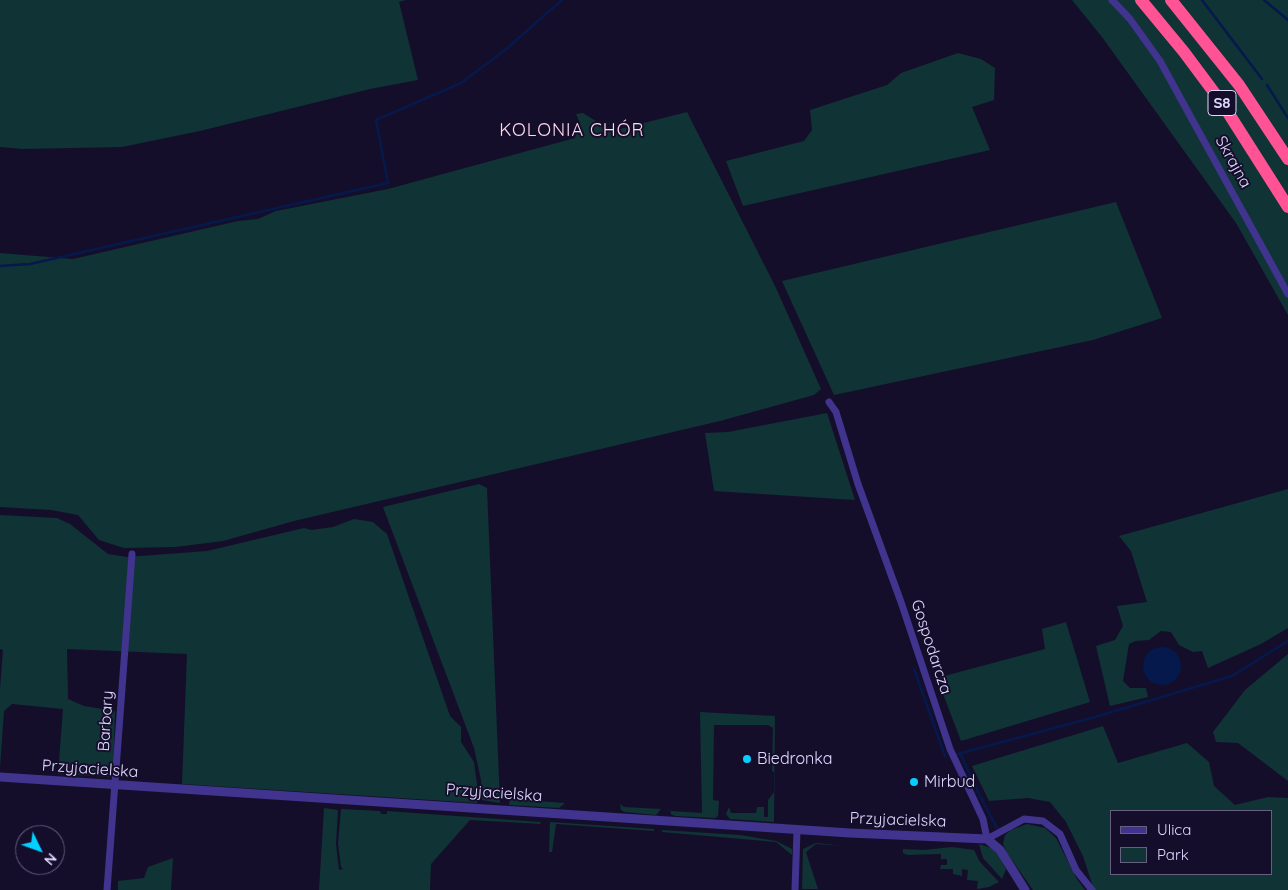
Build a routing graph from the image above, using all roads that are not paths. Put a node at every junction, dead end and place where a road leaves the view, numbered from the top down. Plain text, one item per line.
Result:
1 (1112, 0) edge
2 (1170, 0) edge
3 (1143, 3) edge
4 (1288, 159) edge
5 (1288, 208) edge
6 (1288, 294) edge
7 (830, 402) dead end
8 (132, 554) dead end
9 (0, 777) edge
10 (114, 785) junction
11 (797, 830) junction
12 (987, 838) junction
13 (107, 890) edge
14 (795, 890) edge
15 (1025, 890) edge
16 (1092, 890) edge

1 - 6 street, Skrajna
2 - 4 highway, S8
3 - 5 highway, S8
7 - 12 street, Gospodarcza
8 - 10 street, Barbary
9 - 10 street, Przyjacielska
10 - 11 street, Przyjacielska
10 - 13 street, Barbary
11 - 12 street, Przyjacielska
11 - 14 street
12 - 15 street, Gospodarcza
12 - 16 street

